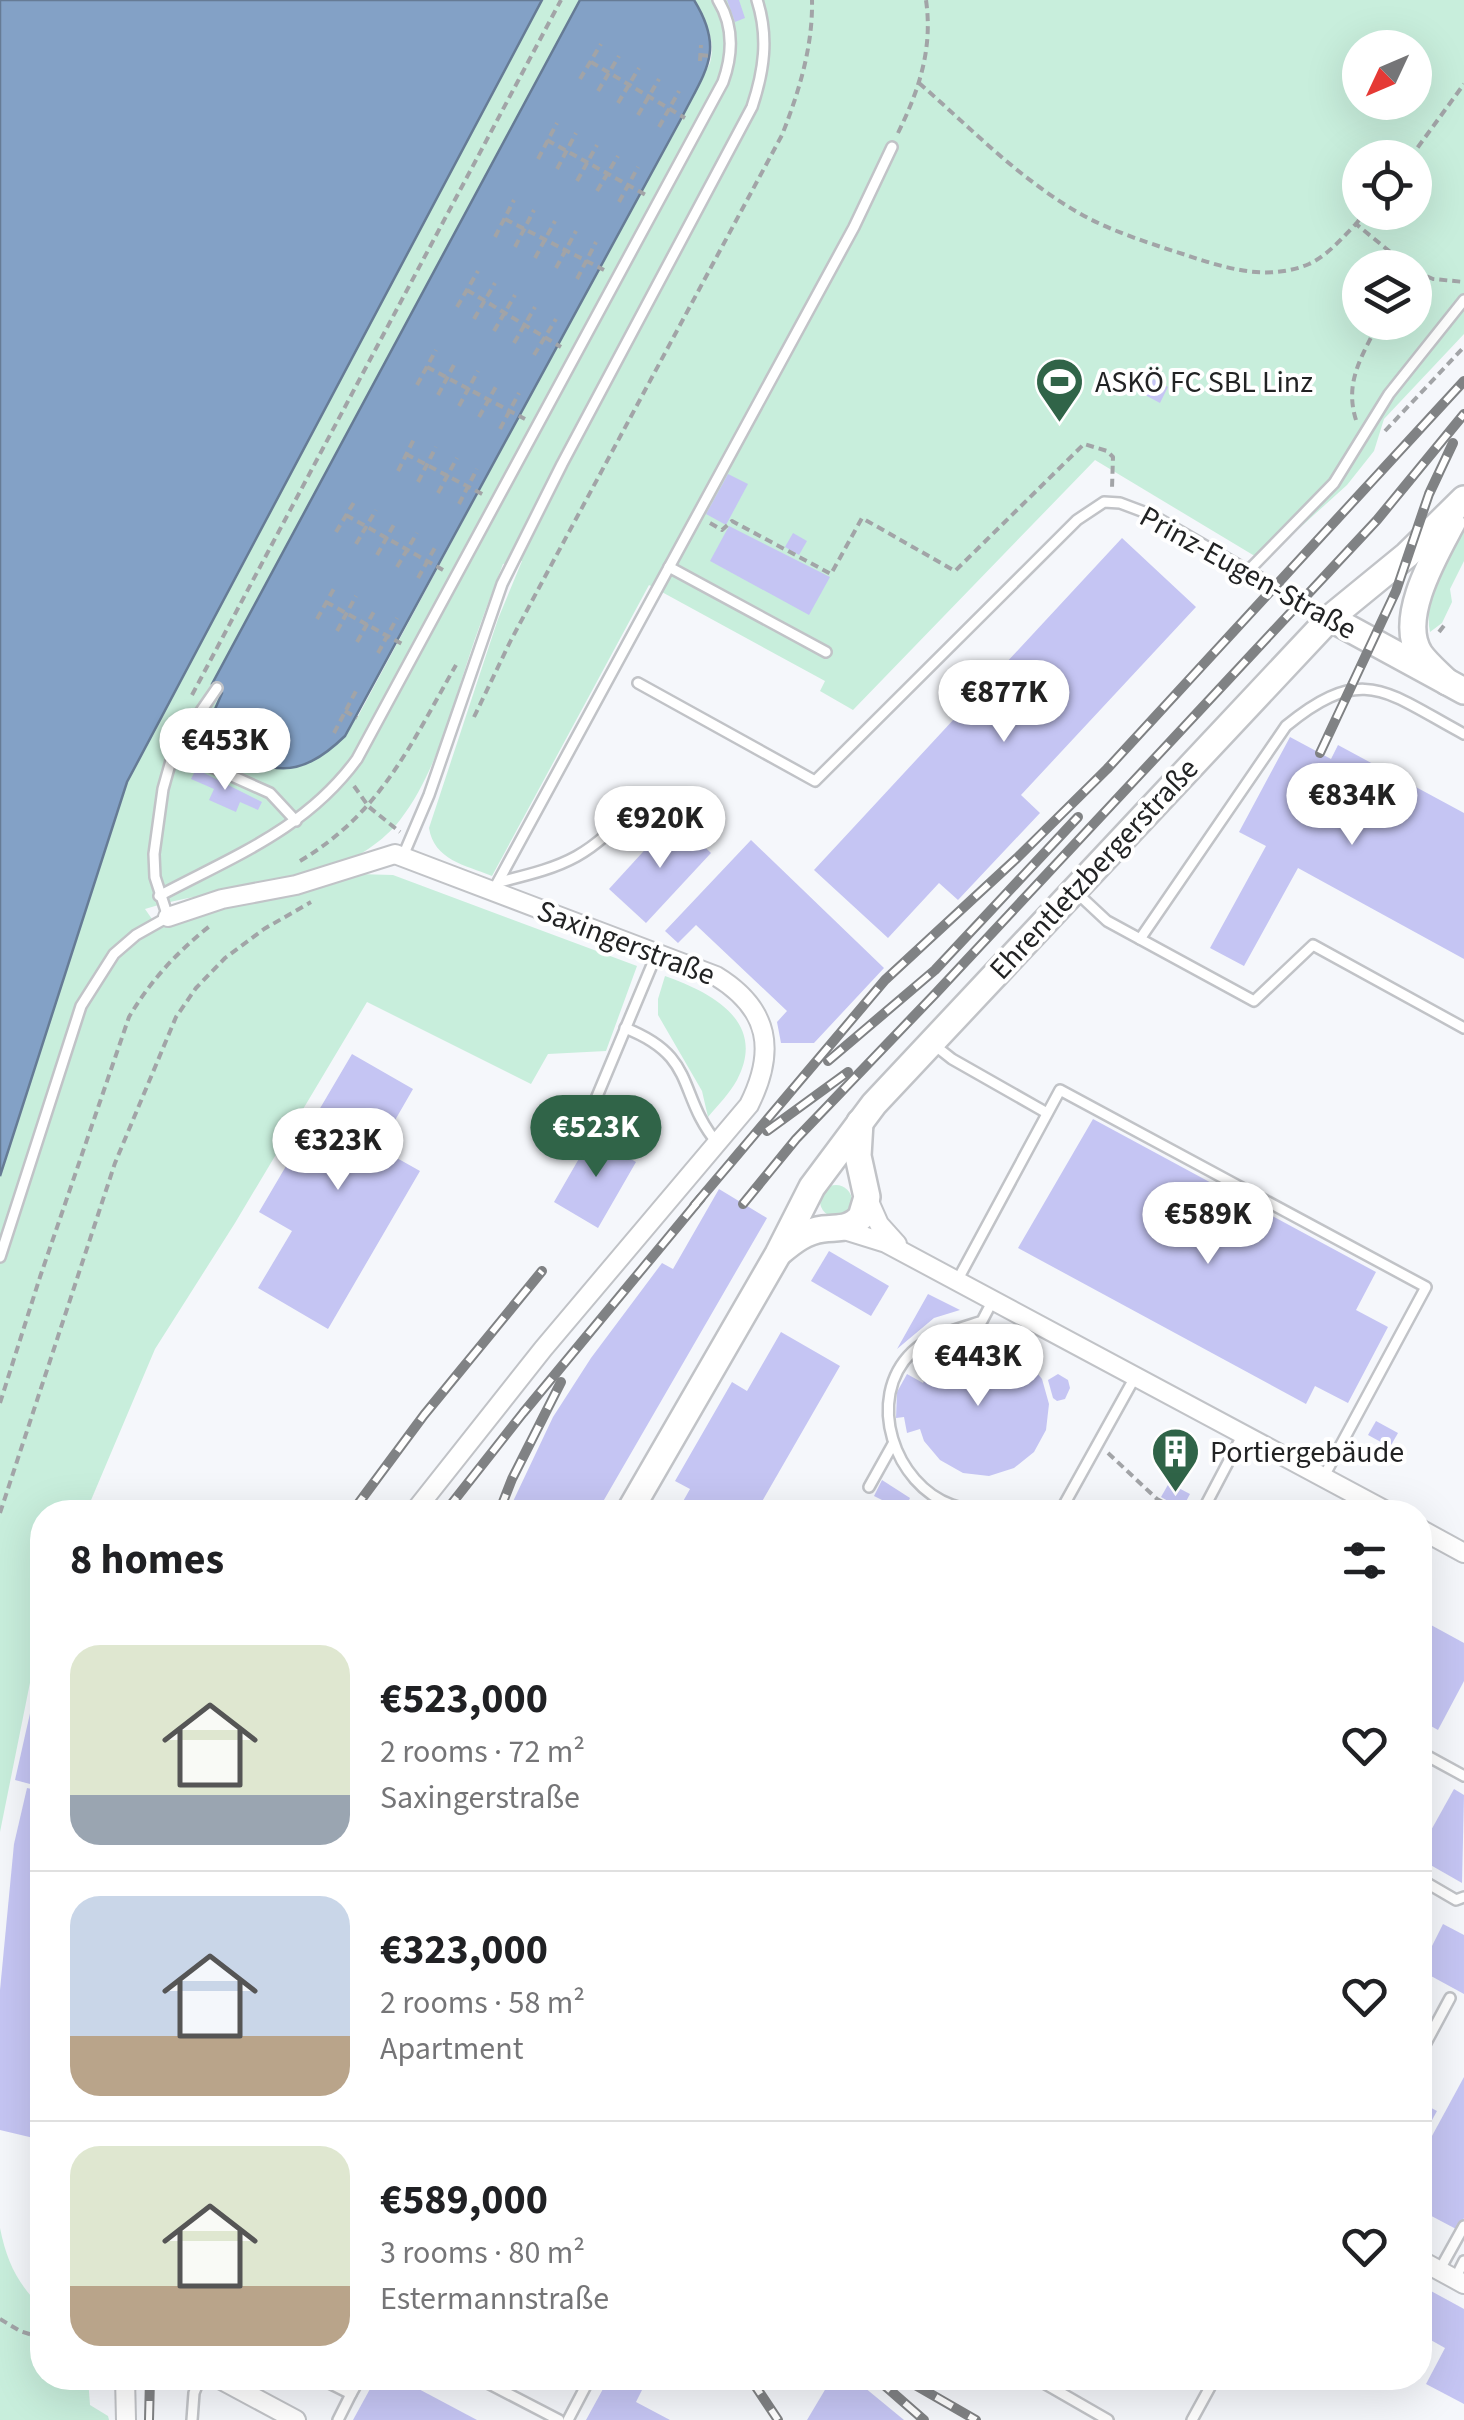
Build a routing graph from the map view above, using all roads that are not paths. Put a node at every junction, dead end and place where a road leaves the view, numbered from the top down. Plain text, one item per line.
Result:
1 (718, 0) edge
2 (757, 0) edge
3 (892, 146) road end
4 (1464, 300) edge
5 (1464, 500) edge
6 (670, 567) junction
7 (1249, 570) junction
8 (1330, 618) junction
9 (826, 652) dead end
10 (638, 683) dead end
11 (1456, 687) edge
12 (217, 688) dead end
13 (1463, 732) edge
14 (174, 750) junction
15 (638, 803) dead end
16 (296, 822) junction
17 (407, 847) junction
18 (496, 886) junction
19 (1075, 891) junction
20 (159, 896) junction
21 (168, 917) junction
22 (1140, 939) junction
23 (657, 954) junction
24 (625, 1028) junction
25 (1464, 1028) edge
26 (931, 1042) junction
27 (593, 1106) dead end
28 (1048, 1113) junction
29 (860, 1122) junction
30 (718, 1144) junction
31 (812, 1187) junction
32 (865, 1192) junction
33 (836, 1229) junction
34 (904, 1252) junction
35 (778, 1254) junction
36 (0, 1257) edge
37 (957, 1281) junction
38 (993, 1300) junction
39 (1135, 1377) junction
40 (1243, 1434) junction
41 (893, 1444) junction
42 (1323, 1478) junction
43 (869, 1487) dead end
44 (423, 1500) edge
45 (636, 1500) edge
46 (941, 1500) edge
47 (1067, 1500) edge
48 (1208, 1500) edge
49 (1365, 1500) edge
50 (1432, 1536) edge
51 (1464, 1553) edge
52 (1432, 1759) edge
53 (1464, 1776) edge
54 (1432, 1886) edge
55 (1464, 1897) edge
56 (1450, 1998) dead end
57 (1432, 2032) edge
58 (1464, 2226) edge
59 (1464, 2262) edge
60 (1453, 2278) edge
61 (125, 2390) edge
62 (195, 2390) edge
63 (240, 2390) edge
64 (343, 2390) edge
65 (353, 2390) edge
66 (501, 2390) edge
67 (584, 2390) edge
68 (1056, 2390) edge
69 (1209, 2390) edge
70 (351, 2394) junction
71 (126, 2420) edge
72 (192, 2420) edge
73 (296, 2420) edge
74 (338, 2420) edge
75 (559, 2420) edge
76 (568, 2420) edge
77 (1108, 2420) edge
78 (1192, 2420) edge

1 - 16 lane
2 - 17 lane
3 - 6 lane
4 - 7 lane
5 - 8 street, Ehrentletzbergerstraße
5 - 11 street, Prinz-Eugen-Straße
6 - 9 lane
6 - 18 lane
7 - 8 lane, Prinz-Eugen-Straße
7 - 10 lane, Prinz-Eugen-Straße
8 - 11 street, Prinz-Eugen-Straße
8 - 19 street, Ehrentletzbergerstraße
12 - 14 lane
13 - 22 lane
14 - 16 lane
14 - 20 lane
15 - 18 lane
16 - 20 lane
17 - 18 street, Saxingerstraße
17 - 21 street
18 - 23 street, Saxingerstraße
19 - 22 lane
19 - 26 street, Ehrentletzbergerstraße
20 - 21 lane
21 - 36 lane
22 - 25 lane
23 - 24 lane
23 - 30 street, Saxingerstraße
24 - 27 lane
24 - 30 lane
26 - 28 lane
26 - 29 street, Ehrentletzbergerstraße
28 - 37 lane
28 - 42 lane
29 - 31 street, Ehrentletzbergerstraße
29 - 32 street
30 - 44 street, Saxingerstraße
31 - 32 street
31 - 33 street
31 - 35 street, Ehrentletzbergerstraße
32 - 33 street
32 - 34 street
33 - 34 street
33 - 35 street
34 - 37 street
35 - 45 street, Ehrentletzbergerstraße
37 - 38 street
38 - 39 street
38 - 41 lane
39 - 40 street
39 - 47 lane
40 - 42 street
40 - 48 lane
41 - 43 lane
41 - 46 lane
42 - 49 street
50 - 51 street
52 - 53 lane
54 - 55 lane
56 - 57 lane
58 - 60 lane
59 - 60 lane
61 - 71 street
62 - 72 lane
63 - 73 street
64 - 70 lane
65 - 70 lane
66 - 75 lane
67 - 76 lane
68 - 77 lane
69 - 78 lane
70 - 74 lane

